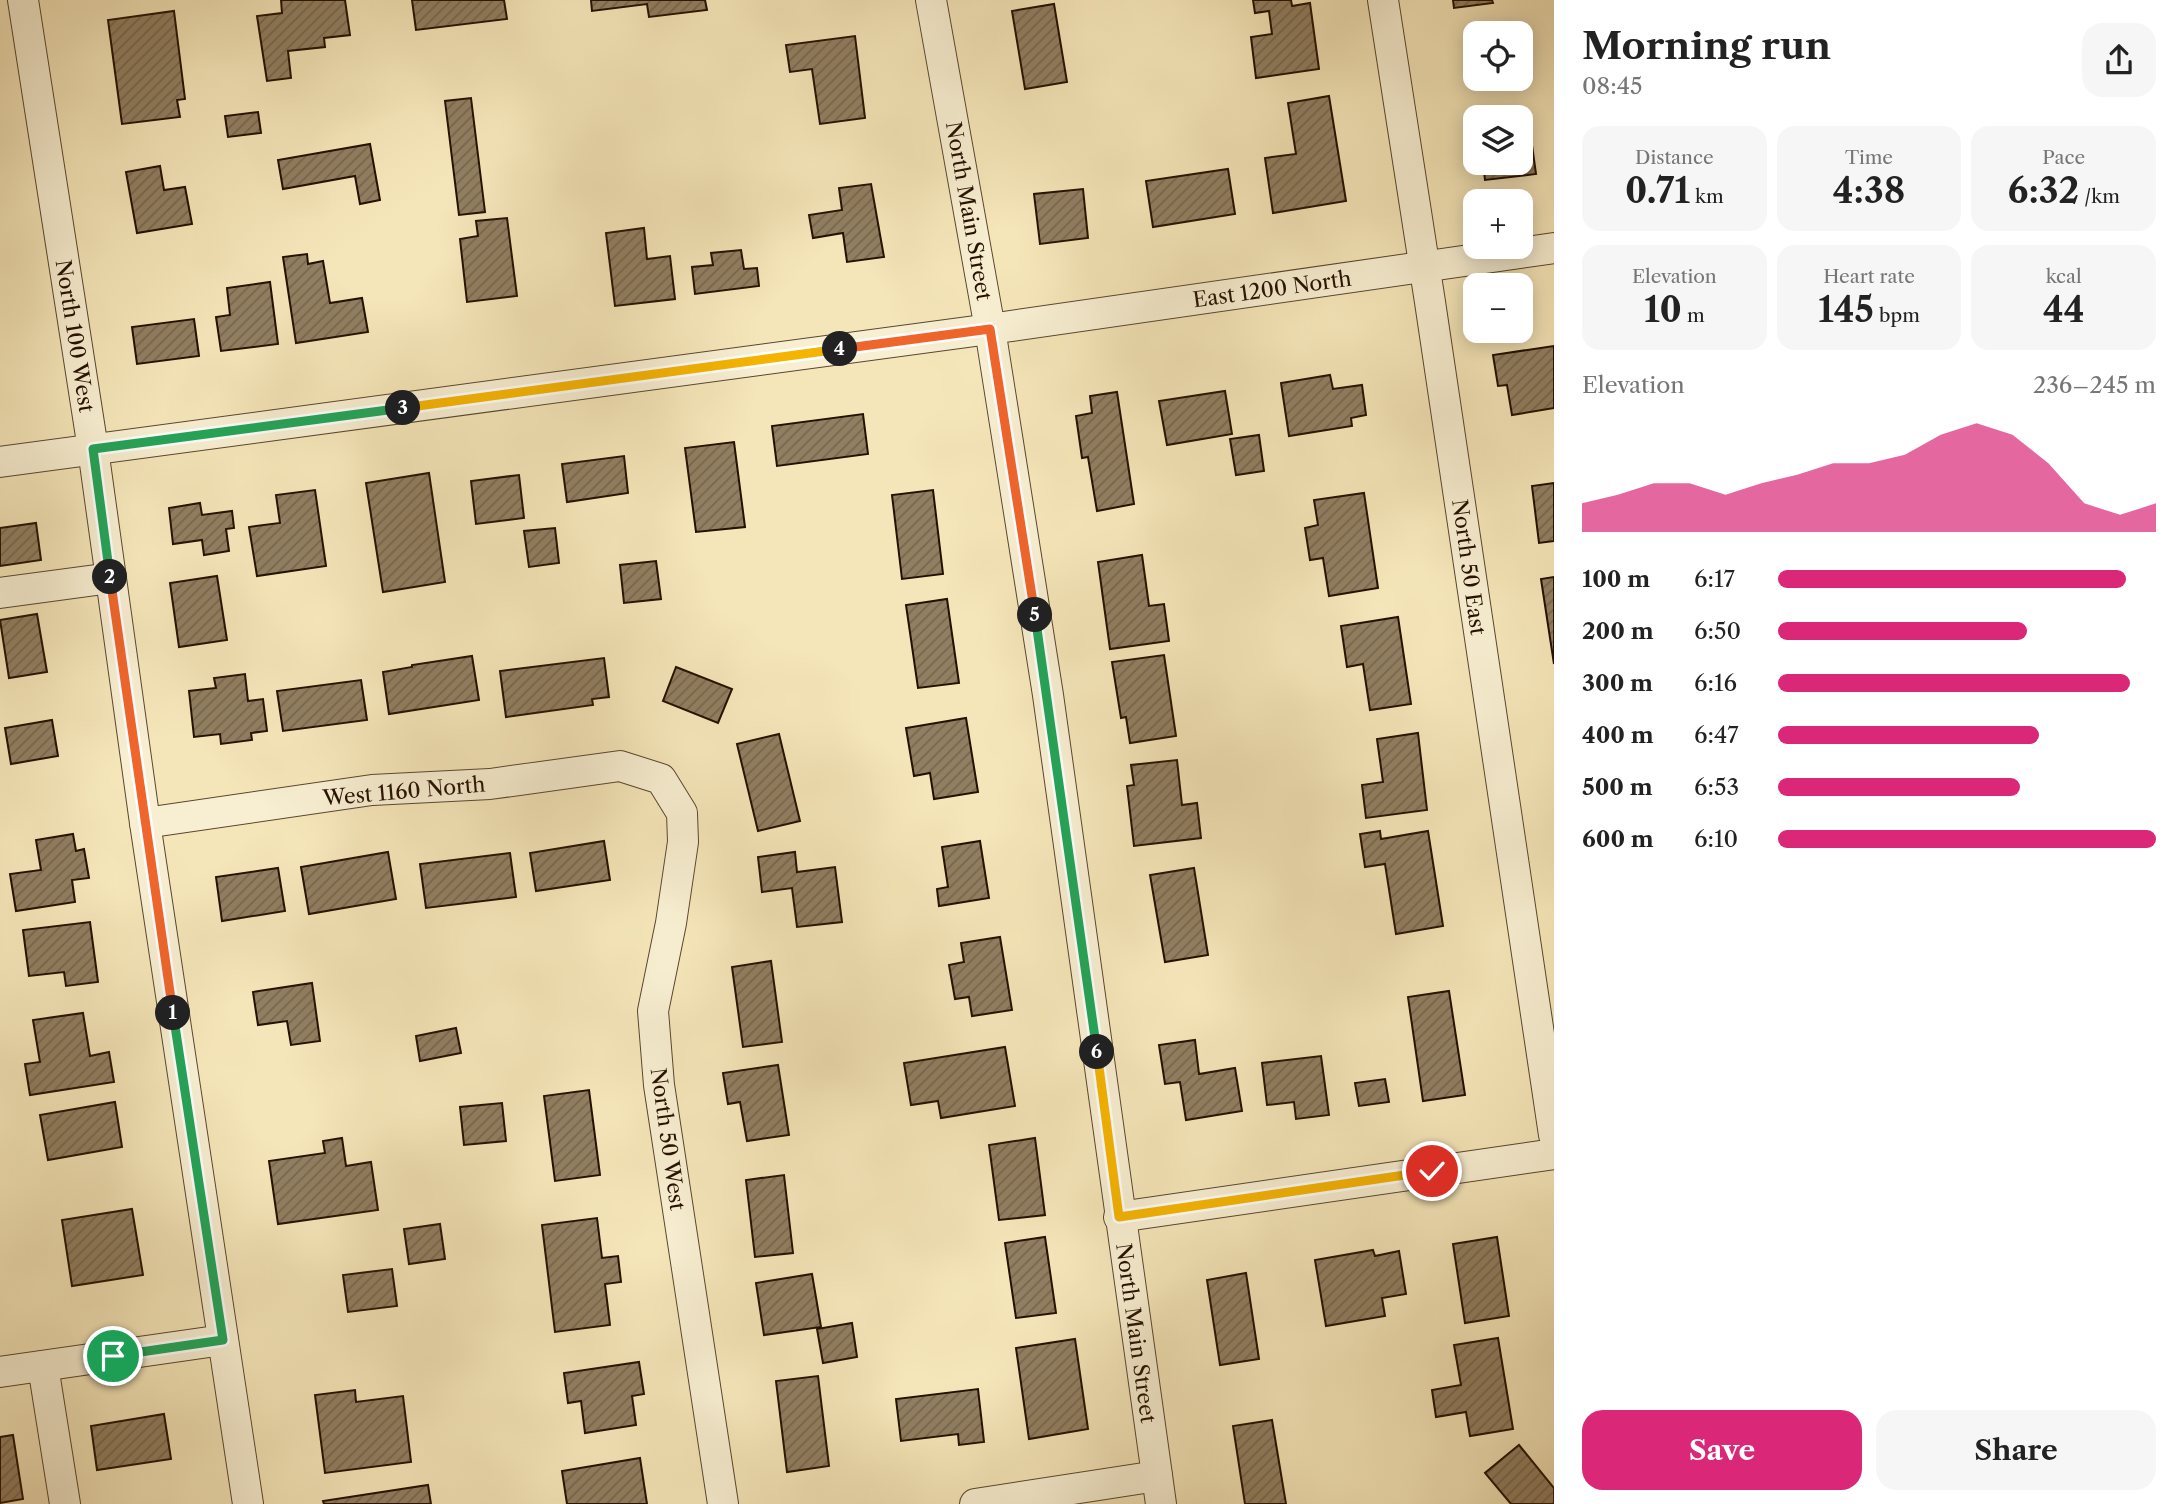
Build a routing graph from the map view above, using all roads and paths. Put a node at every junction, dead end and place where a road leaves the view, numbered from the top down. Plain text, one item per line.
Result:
1 (23, 0) edge
2 (931, 0) edge
3 (1383, 0) edge
4 (1554, 248) edge
5 (1425, 268) junction
6 (990, 329) junction
7 (93, 449) junction
8 (0, 461) edge
9 (111, 578) junction
10 (0, 593) edge
11 (661, 779) joint
12 (145, 823) junction
13 (1554, 1135) edge
14 (1554, 1154) edge
15 (1119, 1217) junction
16 (223, 1340) junction
17 (43, 1366) junction
18 (0, 1372) edge
19 (1159, 1490) edge
20 (65, 1504) edge
21 (248, 1504) edge
22 (723, 1504) edge
23 (975, 1504) edge

1 - 7 street, North 100 West
2 - 6 street, North Main Street
3 - 5 street, North 50 East
4 - 5 street, East 1200 North
5 - 6 street, East 1200 North
5 - 13 street, North 50 East
6 - 7 street, East 1200 North
6 - 15 street, North Main Street
7 - 8 street, East 1200 North
7 - 9 street, North 100 West
9 - 10 street
9 - 12 street, North 100 West
11 - 12 street, West 1160 North
11 - 22 street, North 50 West
12 - 16 street, North 100 West
14 - 15 street
15 - 19 street, North Main Street
16 - 17 street
16 - 21 street, North 100 West
17 - 18 street
17 - 20 street
19 - 23 street

